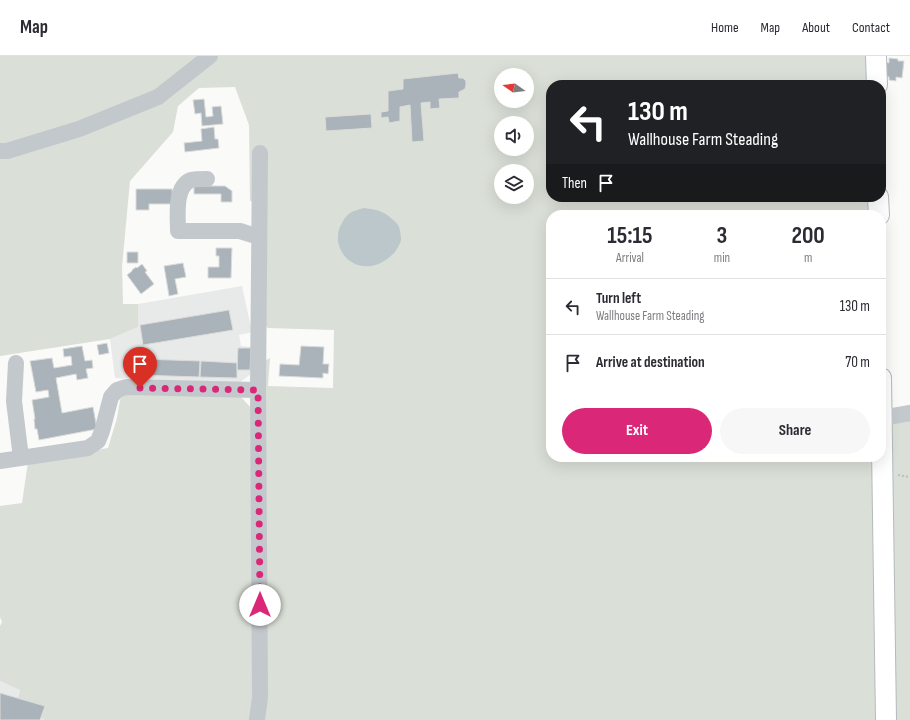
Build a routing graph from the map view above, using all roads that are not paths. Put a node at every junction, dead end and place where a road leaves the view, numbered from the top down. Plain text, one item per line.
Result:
1 (210, 56) edge
2 (876, 56) edge
3 (877, 80) edge
4 (0, 150) edge
5 (260, 153) dead end
6 (207, 179) dead end
7 (259, 237) junction
8 (16, 363) dead end
9 (258, 390) junction
10 (910, 413) edge
11 (886, 417) edge
12 (21, 458) junction
13 (0, 460) edge
14 (883, 462) edge
15 (257, 720) edge
16 (886, 720) edge

1 - 4 street
2 - 3 main road
5 - 7 street
6 - 7 street
7 - 9 street
8 - 12 street
9 - 12 street
9 - 15 street
10 - 11 street
12 - 13 street
14 - 16 main road

